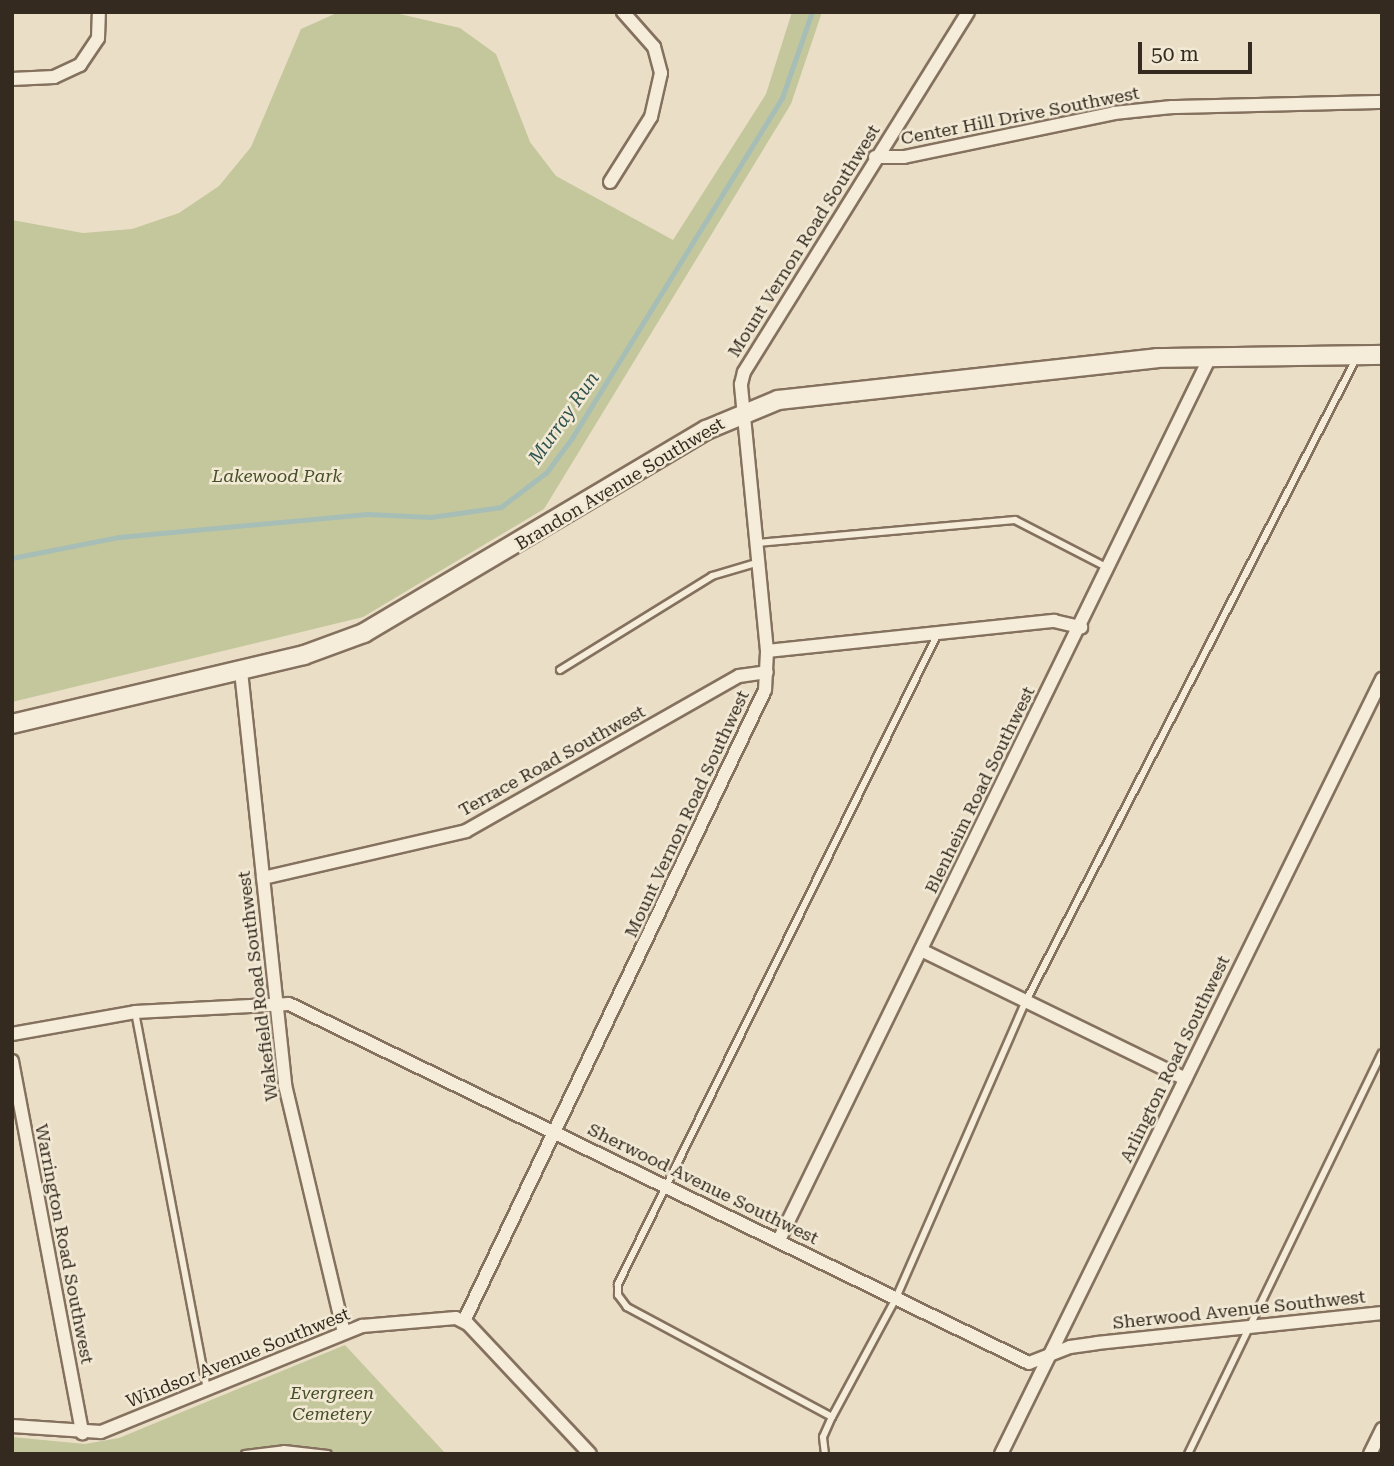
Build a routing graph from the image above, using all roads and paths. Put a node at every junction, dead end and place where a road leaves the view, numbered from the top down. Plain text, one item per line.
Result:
1 (99, 12) edge
2 (623, 12) edge
3 (968, 12) edge
4 (12, 79) edge
5 (1382, 102) edge
6 (875, 158) junction
7 (610, 182) dead end
8 (1211, 355) junction
9 (1357, 355) junction
10 (1382, 355) edge
11 (744, 413) junction
12 (757, 543) junction
13 (759, 562) junction
14 (1109, 569) junction
15 (1081, 626) junction
16 (937, 633) junction
17 (767, 651) junction
18 (560, 670) dead end
19 (241, 671) junction
20 (767, 672) junction
21 (1382, 679) edge
22 (12, 724) edge
23 (263, 878) junction
24 (921, 950) junction
25 (1026, 1001) junction
26 (276, 1003) junction
27 (135, 1012) junction
28 (12, 1034) edge
29 (1382, 1053) edge
30 (12, 1061) edge
31 (1185, 1079) junction
32 (554, 1131) junction
33 (667, 1186) junction
34 (779, 1240) junction
35 (896, 1298) junction
36 (1382, 1313) edge
37 (464, 1321) junction
38 (1247, 1327) junction
39 (344, 1332) junction
40 (1048, 1359) junction
41 (208, 1390) junction
42 (832, 1417) junction
43 (12, 1426) edge
44 (1382, 1429) edge
45 (82, 1433) junction
46 (245, 1454) edge
47 (328, 1454) edge
48 (590, 1454) edge
49 (825, 1454) edge
50 (1001, 1454) edge
51 (1188, 1454) edge
52 (1370, 1454) edge

1 - 4 street
2 - 7 street
3 - 6 street, Mount Vernon Road Southwest
5 - 6 street, Center Hill Drive Southwest
6 - 11 street, Mount Vernon Road Southwest
8 - 9 main road, Brandon Avenue Southwest
8 - 11 main road, Brandon Avenue Southwest
8 - 14 street, Blenheim Road Southwest
9 - 10 main road, Brandon Avenue Southwest
9 - 25 lane
11 - 12 street, Mount Vernon Road Southwest
11 - 19 main road, Brandon Avenue Southwest
12 - 13 street, Mount Vernon Road Southwest
12 - 14 lane
13 - 17 street, Mount Vernon Road Southwest
13 - 18 lane
14 - 15 street, Blenheim Road Southwest
15 - 16 street
15 - 24 street, Blenheim Road Southwest
16 - 17 street
16 - 33 lane
17 - 20 street, Mount Vernon Road Southwest
19 - 22 main road, Brandon Avenue Southwest
19 - 23 street, Wakefield Road Southwest
20 - 23 street, Terrace Road Southwest
20 - 32 street, Mount Vernon Road Southwest
21 - 31 street, Arlington Road Southwest
23 - 26 street, Wakefield Road Southwest
24 - 25 street
24 - 34 street, Blenheim Road Southwest
25 - 31 street
25 - 35 lane
26 - 27 street, Sherwood Avenue Southwest
26 - 32 street, Sherwood Avenue Southwest
26 - 39 street, Wakefield Road Southwest
27 - 28 street, Sherwood Avenue Southwest
27 - 41 lane
29 - 38 lane
30 - 45 street, Warrington Road Southwest
31 - 40 street, Arlington Road Southwest
32 - 33 street, Sherwood Avenue Southwest
32 - 37 street, Mount Vernon Road Southwest
33 - 34 street, Sherwood Avenue Southwest
33 - 42 lane
34 - 35 street, Sherwood Avenue Southwest
35 - 40 street, Sherwood Avenue Southwest
35 - 42 lane
36 - 38 street, Sherwood Avenue Southwest
37 - 39 street, Windsor Avenue Southwest
37 - 48 street
38 - 40 street, Sherwood Avenue Southwest
38 - 51 lane
39 - 41 street, Windsor Avenue Southwest
40 - 50 street, Arlington Road Southwest
41 - 45 street, Windsor Avenue Southwest
42 - 49 lane
43 - 45 street, Windsor Avenue Southwest
44 - 52 street
46 - 47 lane

